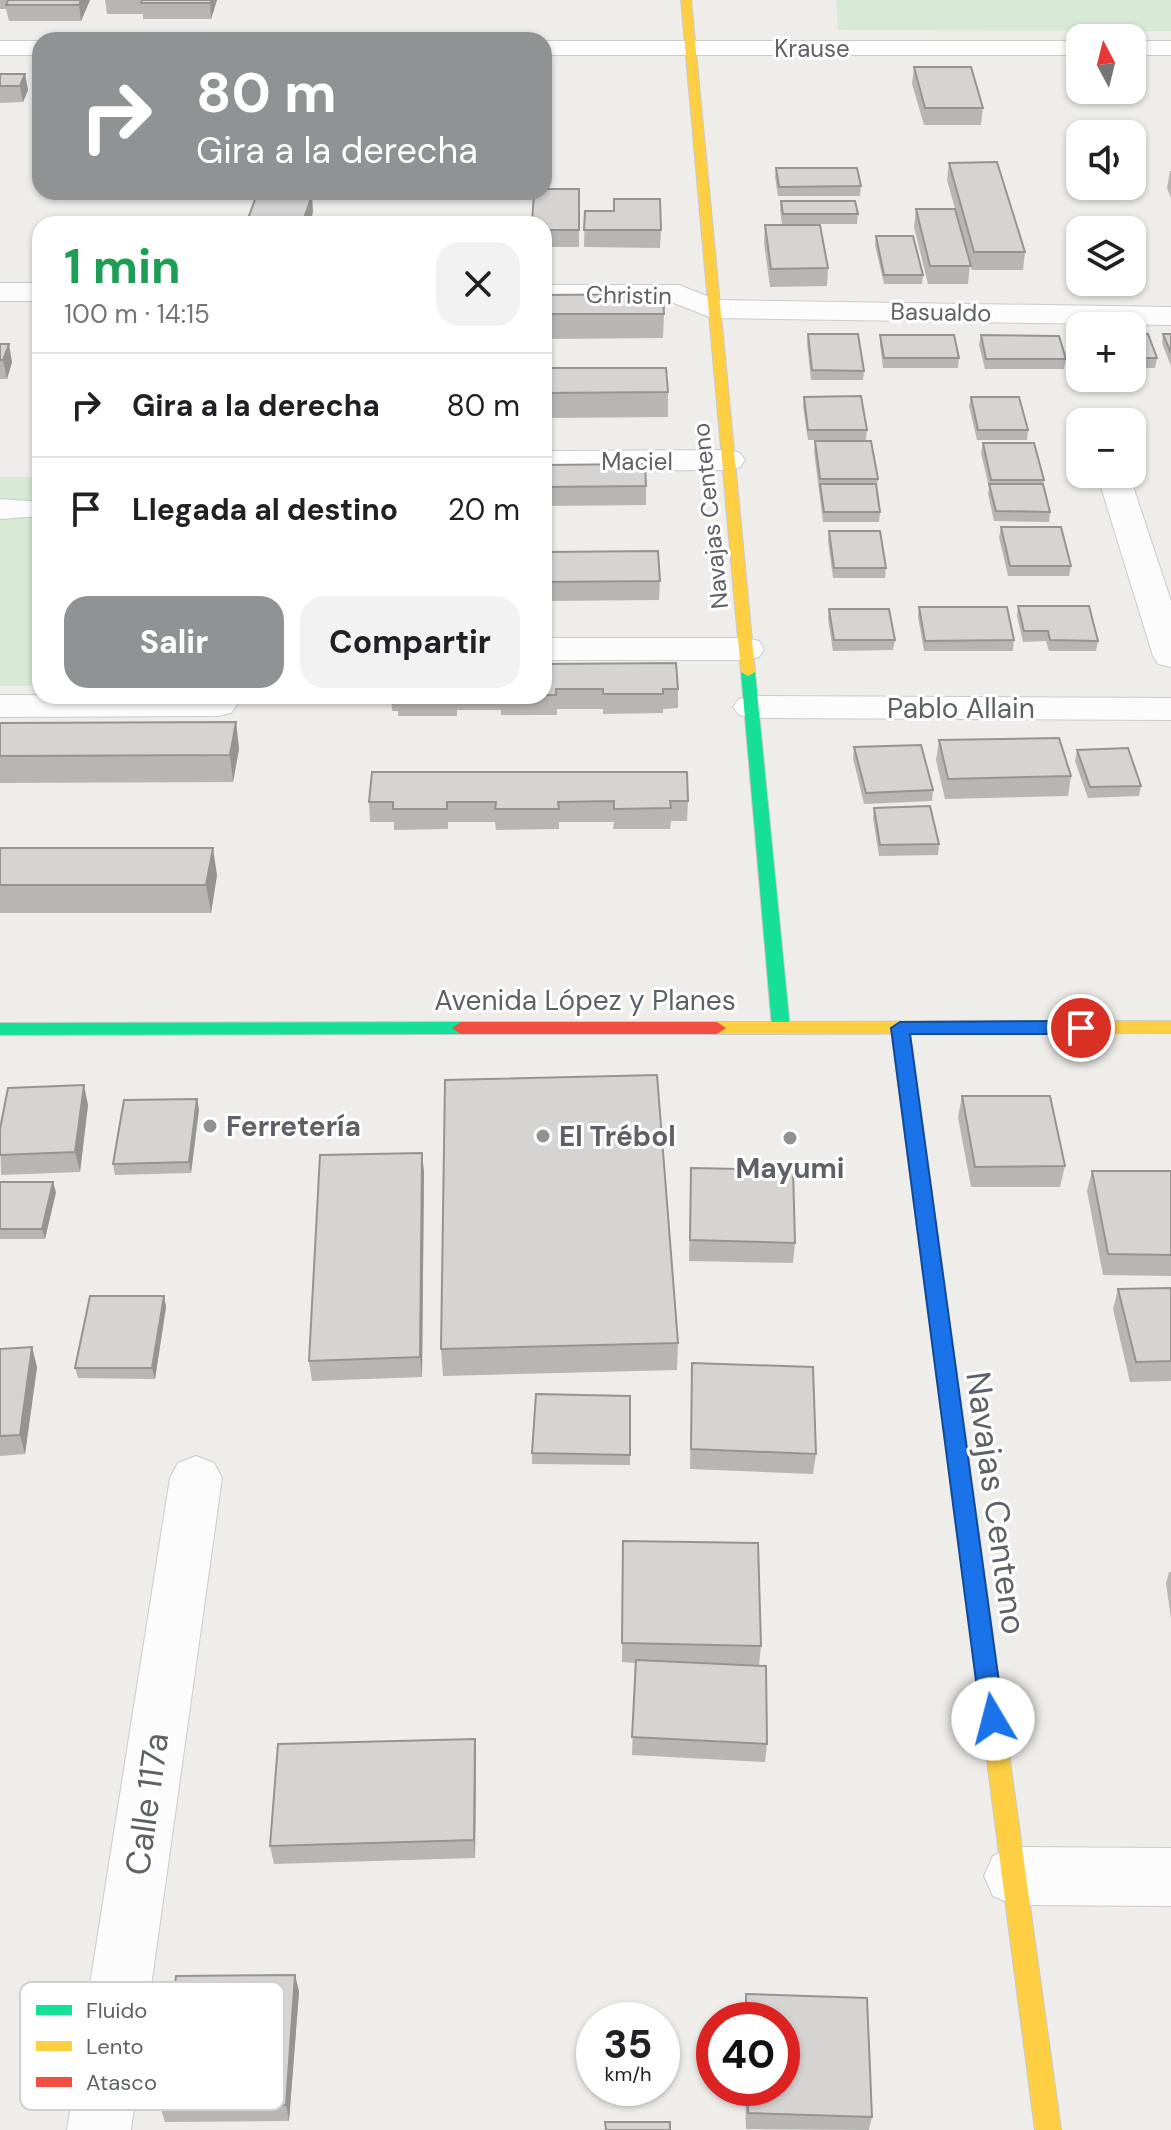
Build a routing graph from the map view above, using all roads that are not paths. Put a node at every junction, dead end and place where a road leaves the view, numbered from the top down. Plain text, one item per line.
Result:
1 (686, 0) edge
2 (0, 48) edge
3 (32, 48) edge
4 (552, 48) edge
5 (690, 48) junction
6 (1066, 48) edge
7 (1146, 48) edge
8 (1171, 48) edge
9 (0, 292) edge
10 (32, 292) edge
11 (552, 294) edge
12 (712, 309) junction
13 (1171, 316) edge
14 (729, 460) junction
15 (552, 461) edge
16 (1117, 488) edge
17 (552, 649) edge
18 (746, 649) junction
19 (1171, 656) edge
20 (218, 705) dead end
21 (0, 706) edge
22 (752, 707) junction
23 (1171, 709) edge
24 (1171, 1027) edge
25 (781, 1028) junction
26 (900, 1028) junction
27 (0, 1029) edge
28 (196, 1478) dead end
29 (1014, 1876) junction
30 (1171, 1877) edge
31 (121, 1982) edge
32 (102, 2110) edge
33 (99, 2130) edge
34 (1048, 2130) edge

1 - 5 street, Navajas Centeno
2 - 3 street
4 - 5 street, Krause
5 - 6 street, Krause
5 - 12 street, Navajas Centeno
7 - 8 street
9 - 10 street
11 - 12 street, Christin
12 - 13 street, Basualdo
12 - 14 street, Navajas Centeno
14 - 15 street, Maciel
14 - 18 street, Navajas Centeno
16 - 19 street
17 - 18 street
18 - 22 street, Navajas Centeno
20 - 21 street
22 - 23 street, Pablo Allain
22 - 25 street, Navajas Centeno
24 - 26 street, Avenida López y Planes
25 - 26 street, Avenida López y Planes
25 - 27 street, Avenida López y Planes
26 - 29 street, Navajas Centeno
28 - 31 street, Calle 117a
29 - 30 street
29 - 34 street, Navajas Centeno
32 - 33 street, Calle 117a

